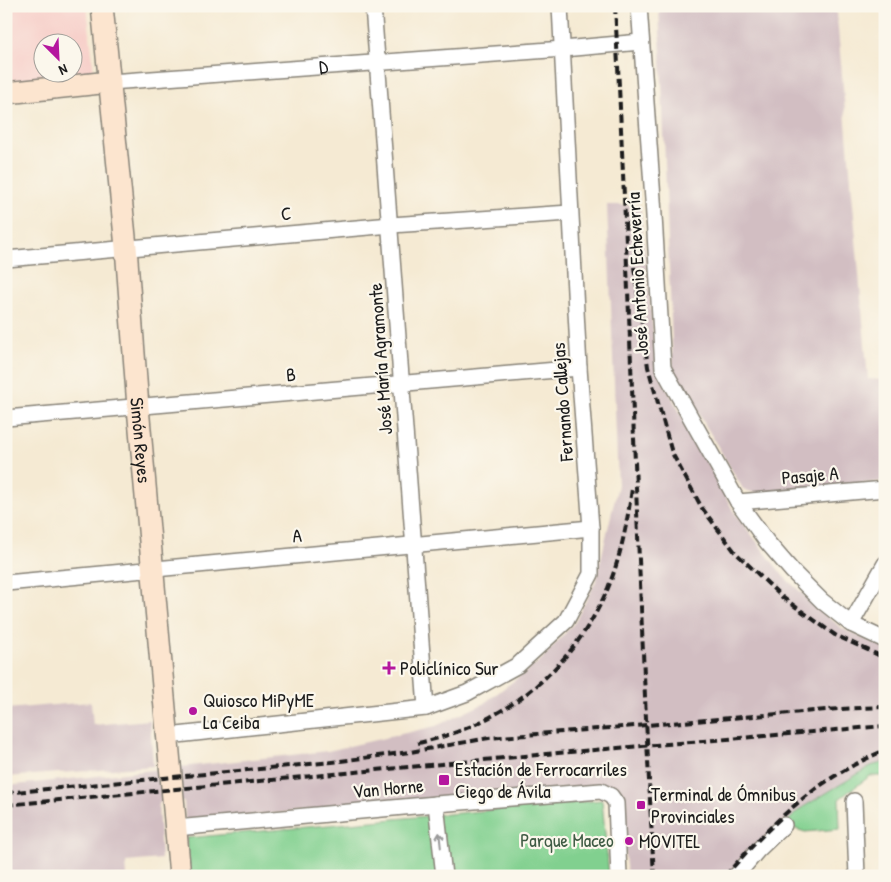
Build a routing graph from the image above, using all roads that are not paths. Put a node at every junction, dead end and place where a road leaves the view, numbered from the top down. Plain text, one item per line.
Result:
1 (102, 6) edge
2 (373, 6) edge
3 (560, 6) edge
4 (639, 6) edge
5 (641, 42) junction
6 (563, 49) junction
7 (377, 62) junction
8 (110, 82) junction
9 (6, 93) edge
10 (570, 213) junction
11 (391, 225) junction
12 (126, 247) junction
13 (6, 259) edge
14 (579, 368) junction
15 (401, 384) junction
16 (138, 407) junction
17 (6, 418) edge
18 (885, 489) edge
19 (738, 502) junction
20 (591, 528) junction
21 (413, 546) junction
22 (885, 564) edge
23 (152, 568) junction
24 (6, 582) edge
25 (851, 624) junction
26 (885, 640) edge
27 (426, 708) junction
28 (168, 736) junction
29 (854, 801) dead end
30 (436, 804) junction
31 (784, 825) dead end
32 (176, 828) junction
33 (180, 876) edge
34 (444, 876) edge
35 (619, 876) edge
36 (736, 876) edge
37 (857, 876) edge

1 - 8 street, Simón Reyes
2 - 7 street, José María Agramonte
3 - 6 street, Fernando Callejas
4 - 5 street, José Antonio Echeverría
5 - 6 street, D
5 - 19 street, José Antonio Echeverría
6 - 7 street, D
6 - 10 street, Fernando Callejas
7 - 8 street, D
7 - 11 street, José María Agramonte
8 - 9 street, D
8 - 12 street, Simón Reyes
10 - 11 street, C
10 - 14 street, Fernando Callejas
11 - 12 street, C
11 - 15 street, José María Agramonte
12 - 13 street, C
12 - 16 street, Simón Reyes
14 - 15 street, B
14 - 20 street, Fernando Callejas
15 - 16 street, B
15 - 21 street, José María Agramonte
16 - 17 street, B
16 - 23 street, Simón Reyes
18 - 19 street, Pasaje A
19 - 25 street, José Antonio Echeverría
20 - 21 street, A
20 - 27 street, Fernando Callejas
21 - 23 street, A
21 - 27 street, José María Agramonte
22 - 25 street
23 - 24 street, A
23 - 28 street, Simón Reyes
25 - 26 street
27 - 28 street, Fernando Callejas
28 - 32 street, Simón Reyes
29 - 37 street
30 - 32 street, Van Horne
34 -> 30 street
30 - 35 street, Van Horne
31 - 36 street
32 - 33 street, Simón Reyes

